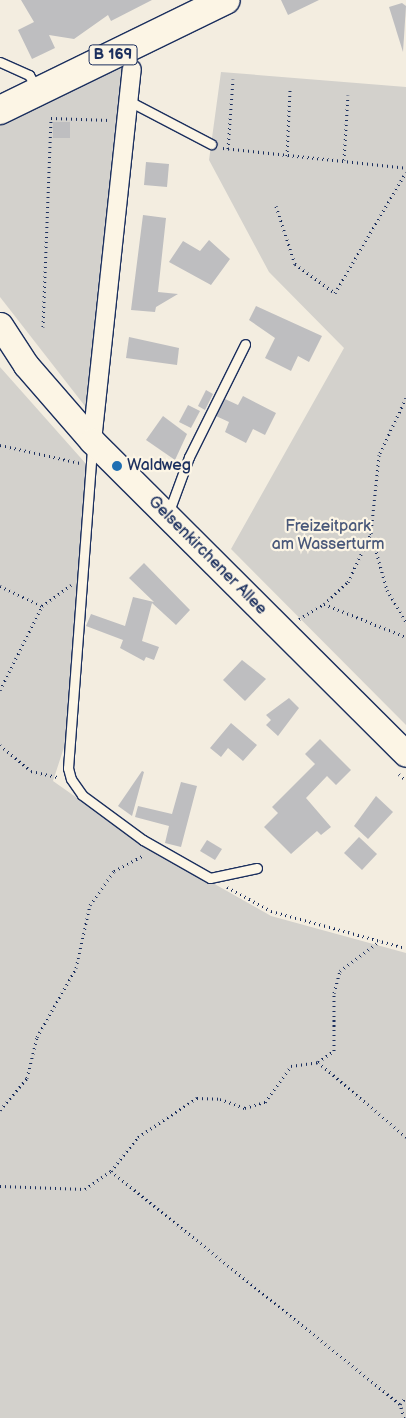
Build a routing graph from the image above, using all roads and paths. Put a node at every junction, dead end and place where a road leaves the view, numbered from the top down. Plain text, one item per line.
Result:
1 (226, 0) edge
2 (0, 62) edge
3 (132, 68) dead end
4 (233, 79) dead end
5 (290, 89) dead end
6 (39, 91) junction
7 (348, 95) dead end
8 (129, 100) junction
9 (0, 110) edge
10 (126, 121) junction
11 (211, 144) joint
12 (228, 149) junction
13 (288, 156) junction
14 (344, 160) junction
15 (406, 168) edge
16 (406, 172) edge
17 (276, 206) dead end
18 (0, 324) edge
19 (44, 327) dead end
20 (244, 344) dead end
21 (406, 398) edge
22 (92, 441) junction
23 (0, 445) edge
24 (93, 466) junction
25 (166, 516) junction
26 (371, 533) junction
27 (84, 575) junction
28 (0, 586) edge
29 (324, 604) junction
30 (42, 606) junction
31 (296, 620) dead end
32 (406, 622) edge
33 (406, 637) edge
34 (0, 690) edge
35 (0, 745) edge
36 (406, 754) edge
37 (71, 780) junction
38 (157, 847) junction
39 (257, 868) dead end
40 (210, 878) junction
41 (380, 941) junction
42 (406, 948) edge
43 (318, 1062) junction
44 (0, 1110) edge
45 (406, 1137) edge
46 (111, 1172) junction
47 (0, 1186) edge
48 (406, 1397) edge
49 (400, 1404) junction
50 (404, 1418) edge

1 - 6 main road, B 169
2 - 6 lane
3 - 8 street
4 - 12 path
5 - 13 path
6 - 9 main road, B 169
7 - 14 path
8 - 10 street
8 - 11 lane
10 - 19 path
10 - 22 street
11 - 12 path
12 - 13 path
13 - 14 path
14 - 15 path
16 - 17 path
18 - 22 main road, Gelsenkirchener Allee
20 - 25 lane
21 - 26 path
22 - 24 lane
22 - 25 main road, Gelsenkirchener Allee
23 - 24 path
24 - 27 lane
25 - 36 main road, Gelsenkirchener Allee
26 - 29 path
26 - 32 path
27 - 30 path
27 - 37 lane
28 - 30 path
29 - 31 path
29 - 33 path
30 - 34 path
35 - 37 path
37 - 38 lane
38 - 40 lane
38 - 44 path
39 - 40 lane
40 - 41 path
41 - 42 path
41 - 43 path
43 - 45 path
43 - 46 path
46 - 47 path
46 - 49 path
48 - 49 path
49 - 50 path

